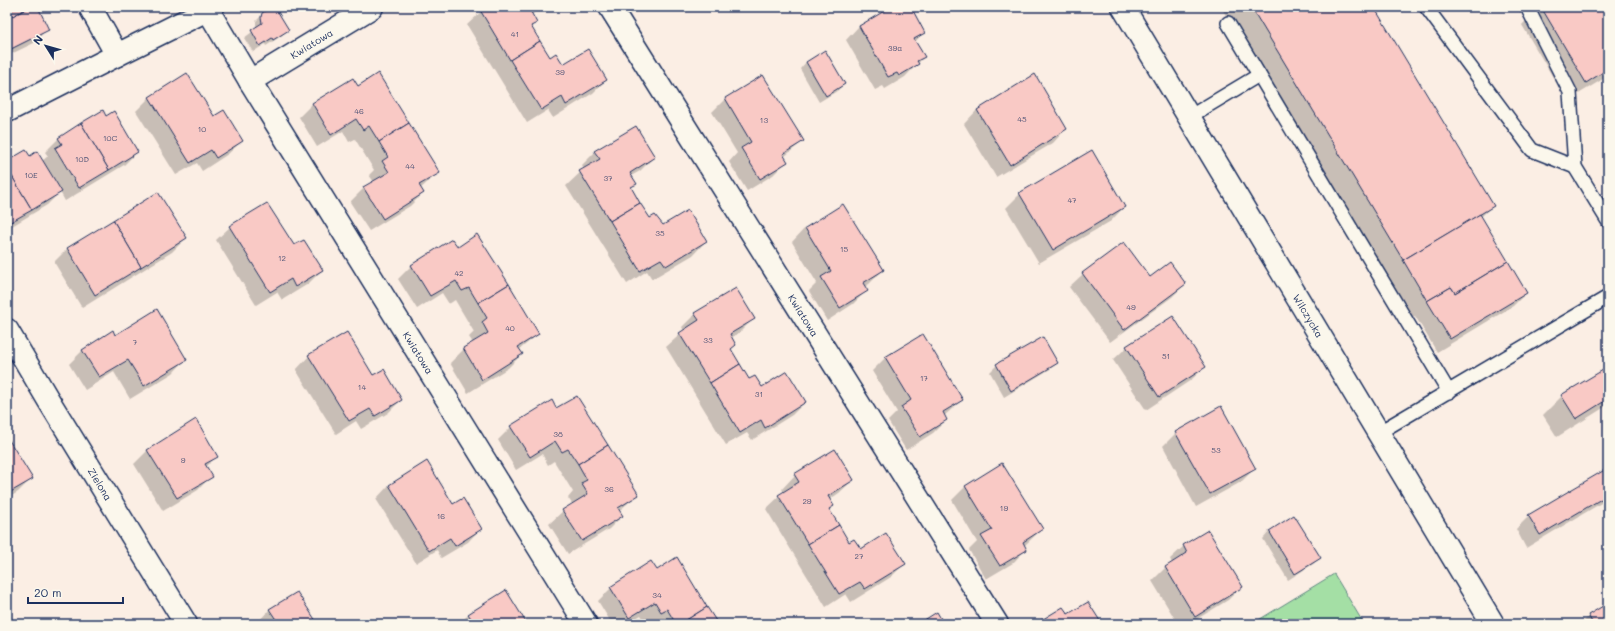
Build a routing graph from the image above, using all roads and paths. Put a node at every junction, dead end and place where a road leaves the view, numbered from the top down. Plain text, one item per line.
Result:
1 (90, 7) edge
2 (372, 7) edge
3 (610, 7) edge
4 (1123, 7) edge
5 (1426, 7) edge
6 (1527, 7) edge
7 (211, 8) edge
8 (1228, 23) dead end
9 (117, 55) junction
10 (1259, 75) junction
11 (250, 81) junction
12 (7, 112) edge
13 (1189, 117) junction
14 (1575, 167) junction
15 (1608, 221) edge
16 (1608, 297) edge
17 (10, 341) edge
18 (1449, 392) junction
19 (1378, 433) junction
20 (186, 624) edge
21 (586, 624) edge
22 (997, 624) edge
23 (1493, 624) edge

1 - 9 street
2 - 11 street, Kwiatowa
3 - 22 street, Kwiatowa
4 - 13 street, Wilczycka
5 - 14 lane
6 - 14 lane
7 - 9 street, Kwiatowa
7 - 11 street, Kwiatowa
8 - 10 lane
9 - 12 street, Kwiatowa
10 - 13 lane
10 - 18 lane
11 - 21 street, Kwiatowa
13 - 19 street, Wilczycka
14 - 15 lane
16 - 18 lane
17 - 20 street, Zielona
18 - 19 lane
19 - 23 street, Wilczycka

